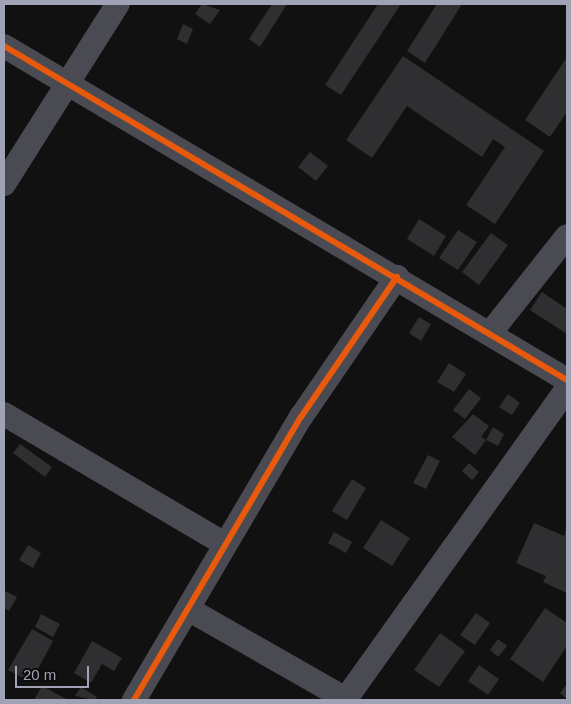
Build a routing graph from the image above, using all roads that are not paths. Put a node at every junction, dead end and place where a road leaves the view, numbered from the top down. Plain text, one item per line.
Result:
1 (118, 4) edge
2 (4, 46) edge
3 (67, 83) junction
4 (4, 184) edge
5 (567, 236) edge
6 (397, 277) junction
7 (491, 332) junction
8 (567, 380) edge
9 (567, 388) edge
10 (4, 414) edge
11 (223, 543) junction
12 (188, 609) junction
13 (134, 700) edge
14 (346, 700) edge

1 - 3 street
2 - 3 street
3 - 4 street
3 - 6 street
5 - 7 street
6 - 7 street
6 - 11 street
7 - 8 street
9 - 14 street
10 - 11 street
11 - 12 street
12 - 13 street
12 - 14 street

